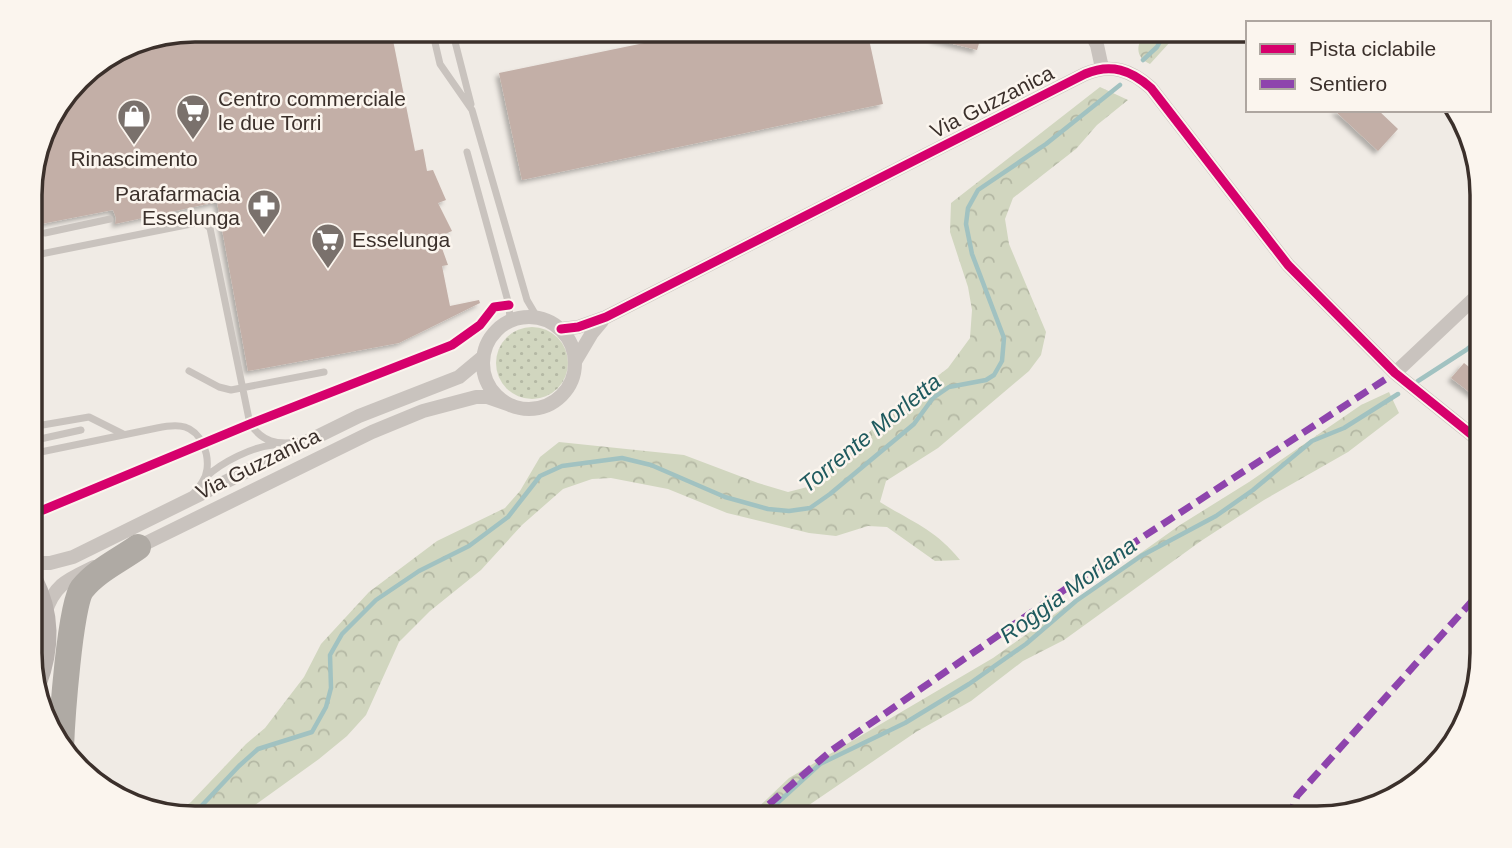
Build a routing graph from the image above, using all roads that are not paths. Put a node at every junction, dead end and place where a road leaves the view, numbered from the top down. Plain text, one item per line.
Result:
1 (435, 42) edge
2 (455, 42) edge
3 (1095, 42) edge
4 (1102, 68) junction
5 (472, 110) junction
6 (467, 152) dead end
7 (110, 219) dead end
8 (46, 233) dead end
9 (42, 254) edge
10 (1470, 302) edge
11 (537, 317) junction
12 (606, 317) junction
13 (510, 320) junction
14 (561, 329) junction
15 (483, 357) junction
16 (576, 360) junction
17 (189, 371) dead end
18 (324, 372) dead end
19 (1395, 373) junction
20 (243, 388) junction
21 (513, 406) junction
22 (42, 424) edge
23 (331, 429) junction
24 (81, 430) dead end
25 (1470, 433) edge
26 (128, 434) junction
27 (42, 438) edge
28 (281, 444) junction
29 (42, 452) edge
30 (203, 480) junction
31 (187, 500) junction
32 (138, 547) junction
33 (42, 563) edge
34 (42, 607) edge
35 (45, 615) junction
36 (43, 664) edge
37 (62, 728) edge

1 - 5 lane
2 - 5 lane
3 - 4 street
4 - 12 street, Via Guzzanica
4 - 19 street
5 - 11 lane
6 - 13 lane
7 - 8 lane
9 - 20 lane
10 - 19 street
11 - 13 street
11 - 14 street
12 - 14 street, Via Guzzanica
12 - 16 street, Via Guzzanica
13 - 15 street, Via Guzzanica
14 - 16 street
15 - 21 street
15 - 23 street, Via Guzzanica
16 - 21 street, Via Guzzanica
17 - 20 lane
18 - 20 lane
19 - 25 street
20 - 28 lane
21 - 32 street, Via Guzzanica
22 - 26 lane
23 - 28 lane
23 - 31 street, Via Guzzanica
24 - 27 lane
26 - 29 lane
26 - 30 lane
28 - 30 lane
30 - 31 lane
31 - 33 street, Via Guzzanica
32 - 35 street, Via Guzzanica
32 - 37 highway
34 - 35 main road
35 - 36 main road

